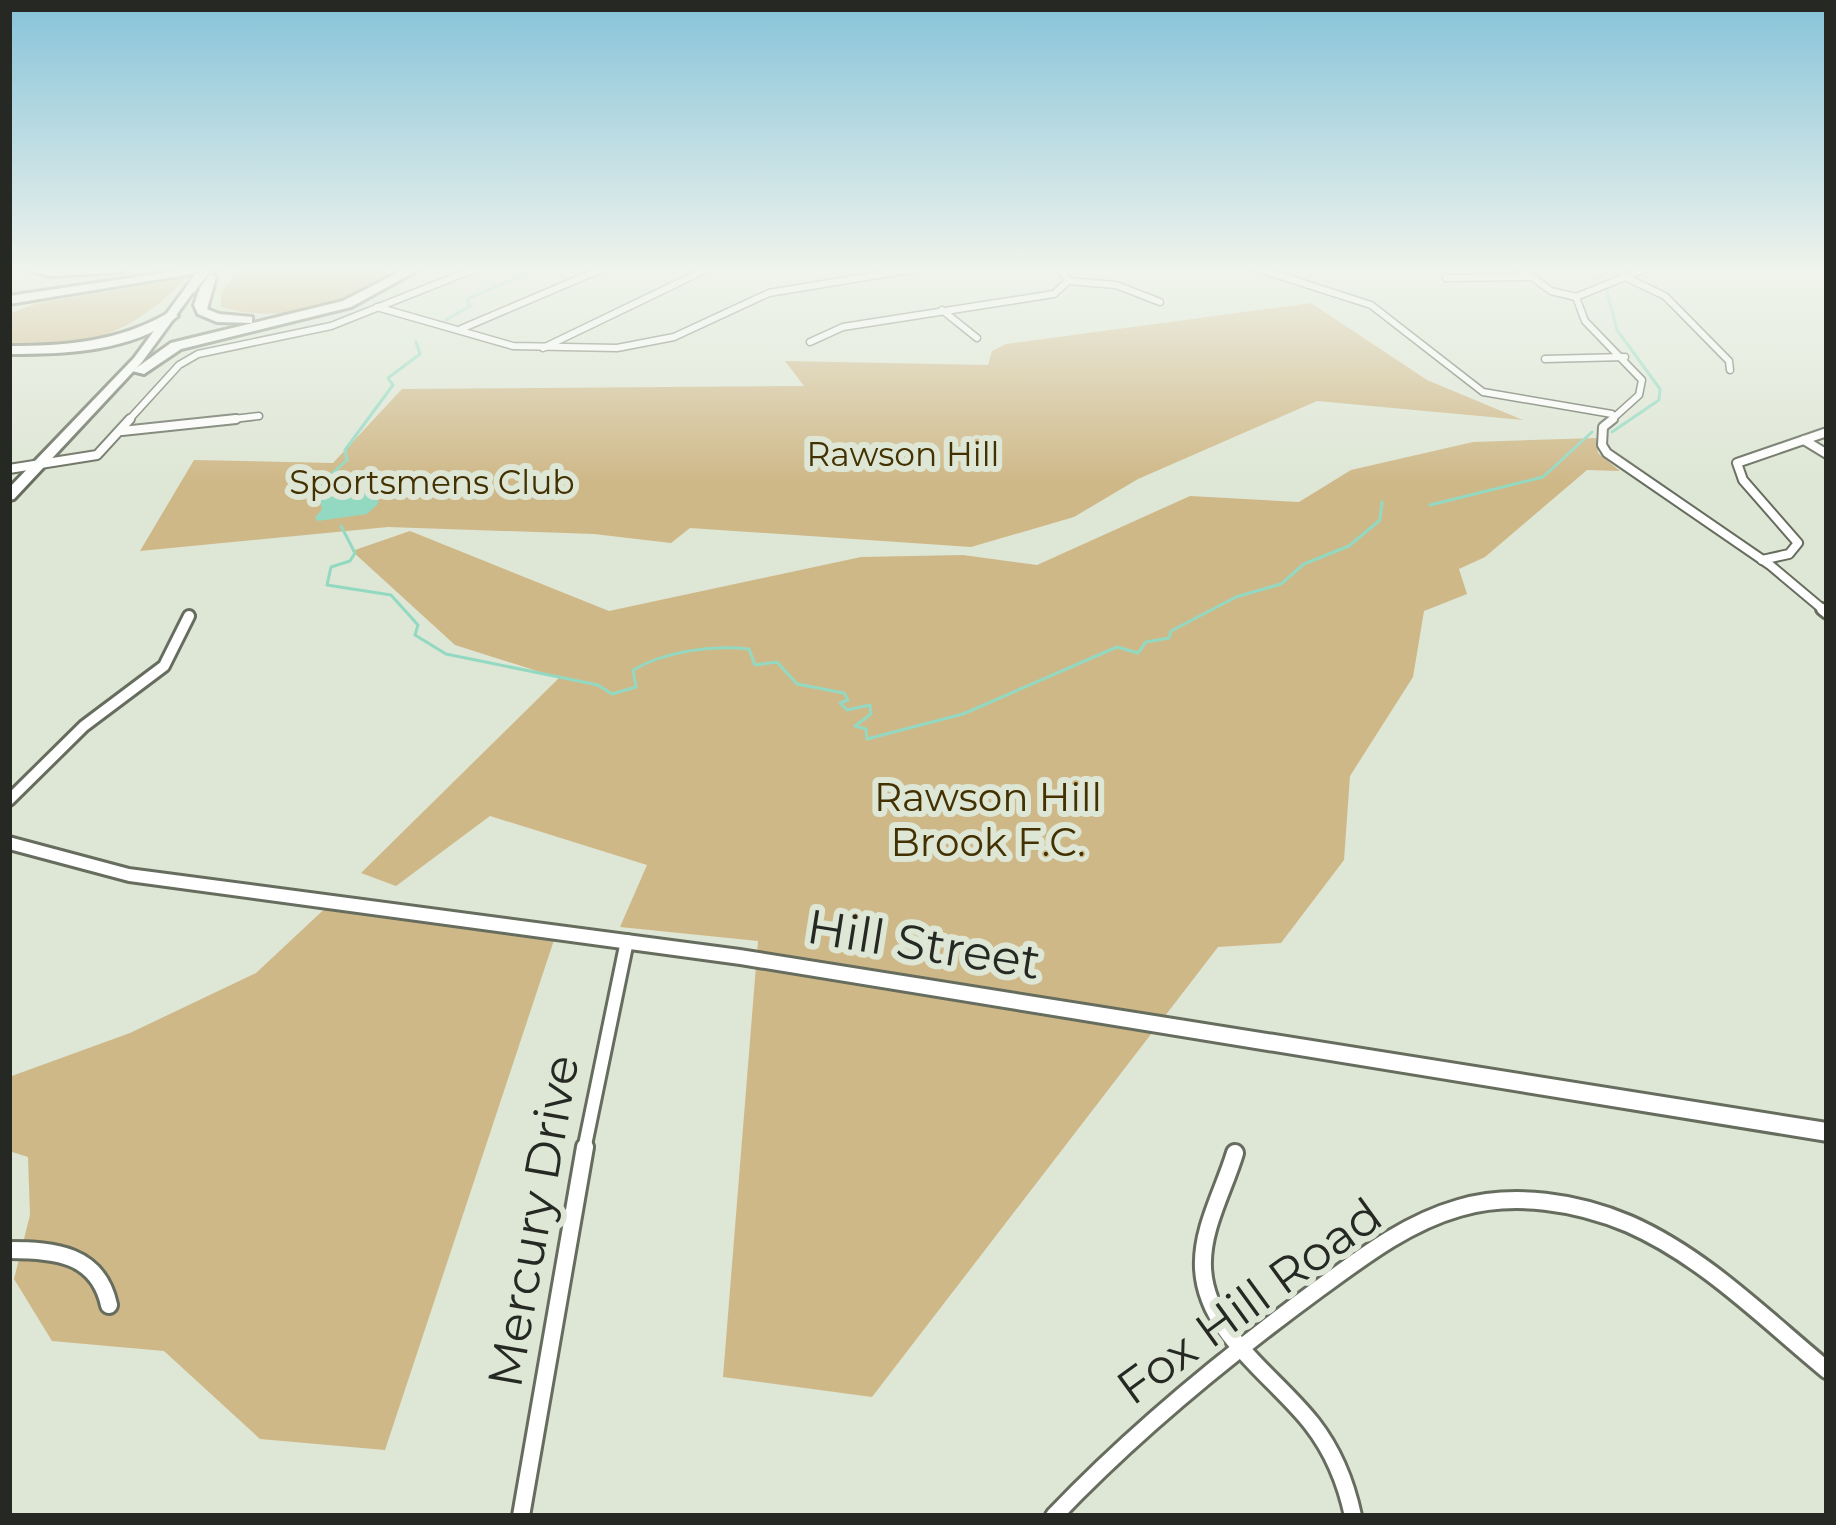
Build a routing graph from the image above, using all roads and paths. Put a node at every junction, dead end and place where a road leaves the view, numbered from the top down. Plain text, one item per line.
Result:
1 (120, 339) edge
2 (156, 339) edge
3 (158, 339) edge
4 (204, 339) edge
5 (271, 339) edge
6 (489, 339) edge
7 (561, 339) edge
8 (661, 339) edge
9 (816, 339) edge
10 (1415, 339) edge
11 (1603, 339) edge
12 (1707, 339) edge
13 (810, 342) dead end
14 (543, 348) junction
15 (9, 352) edge
16 (1624, 357) junction
17 (1545, 359) dead end
18 (1730, 370) dead end
19 (133, 371) junction
20 (1612, 414) junction
21 (259, 416) dead end
22 (122, 431) junction
23 (1827, 432) edge
24 (1803, 439) junction
25 (1827, 454) edge
26 (38, 466) junction
27 (9, 469) edge
28 (9, 496) edge
29 (1762, 560) junction
30 (1827, 613) edge
31 (189, 616) dead end
32 (9, 800) edge
33 (9, 843) edge
34 (627, 940) junction
35 (1827, 1132) edge
36 (1234, 1153) dead end
37 (9, 1250) edge
38 (109, 1305) dead end
39 (1242, 1344) junction
40 (1827, 1370) edge
41 (521, 1516) edge
42 (1054, 1516) edge
43 (1353, 1516) edge

1 - 15 highway
2 - 19 main road
3 - 19 main road
4 - 19 highway
5 - 22 street
6 - 14 street
7 - 14 street
8 - 14 street
9 - 13 street
10 - 20 street
11 - 16 street
12 - 18 street
15 - 19 highway
16 - 17 street
16 - 20 street
19 - 26 main road
20 - 29 street
21 - 22 street
22 - 26 street
23 - 24 street
24 - 25 street
24 - 29 street
26 - 27 street
26 - 28 main road
29 - 30 street
31 - 32 street
33 - 34 street, Hill Street
34 - 35 street, Hill Street
34 - 41 street, Mercury Drive
36 - 39 street
37 - 38 street
39 - 40 street, Fox Hill Road
39 - 42 street, Fox Hill Road
39 - 43 street

